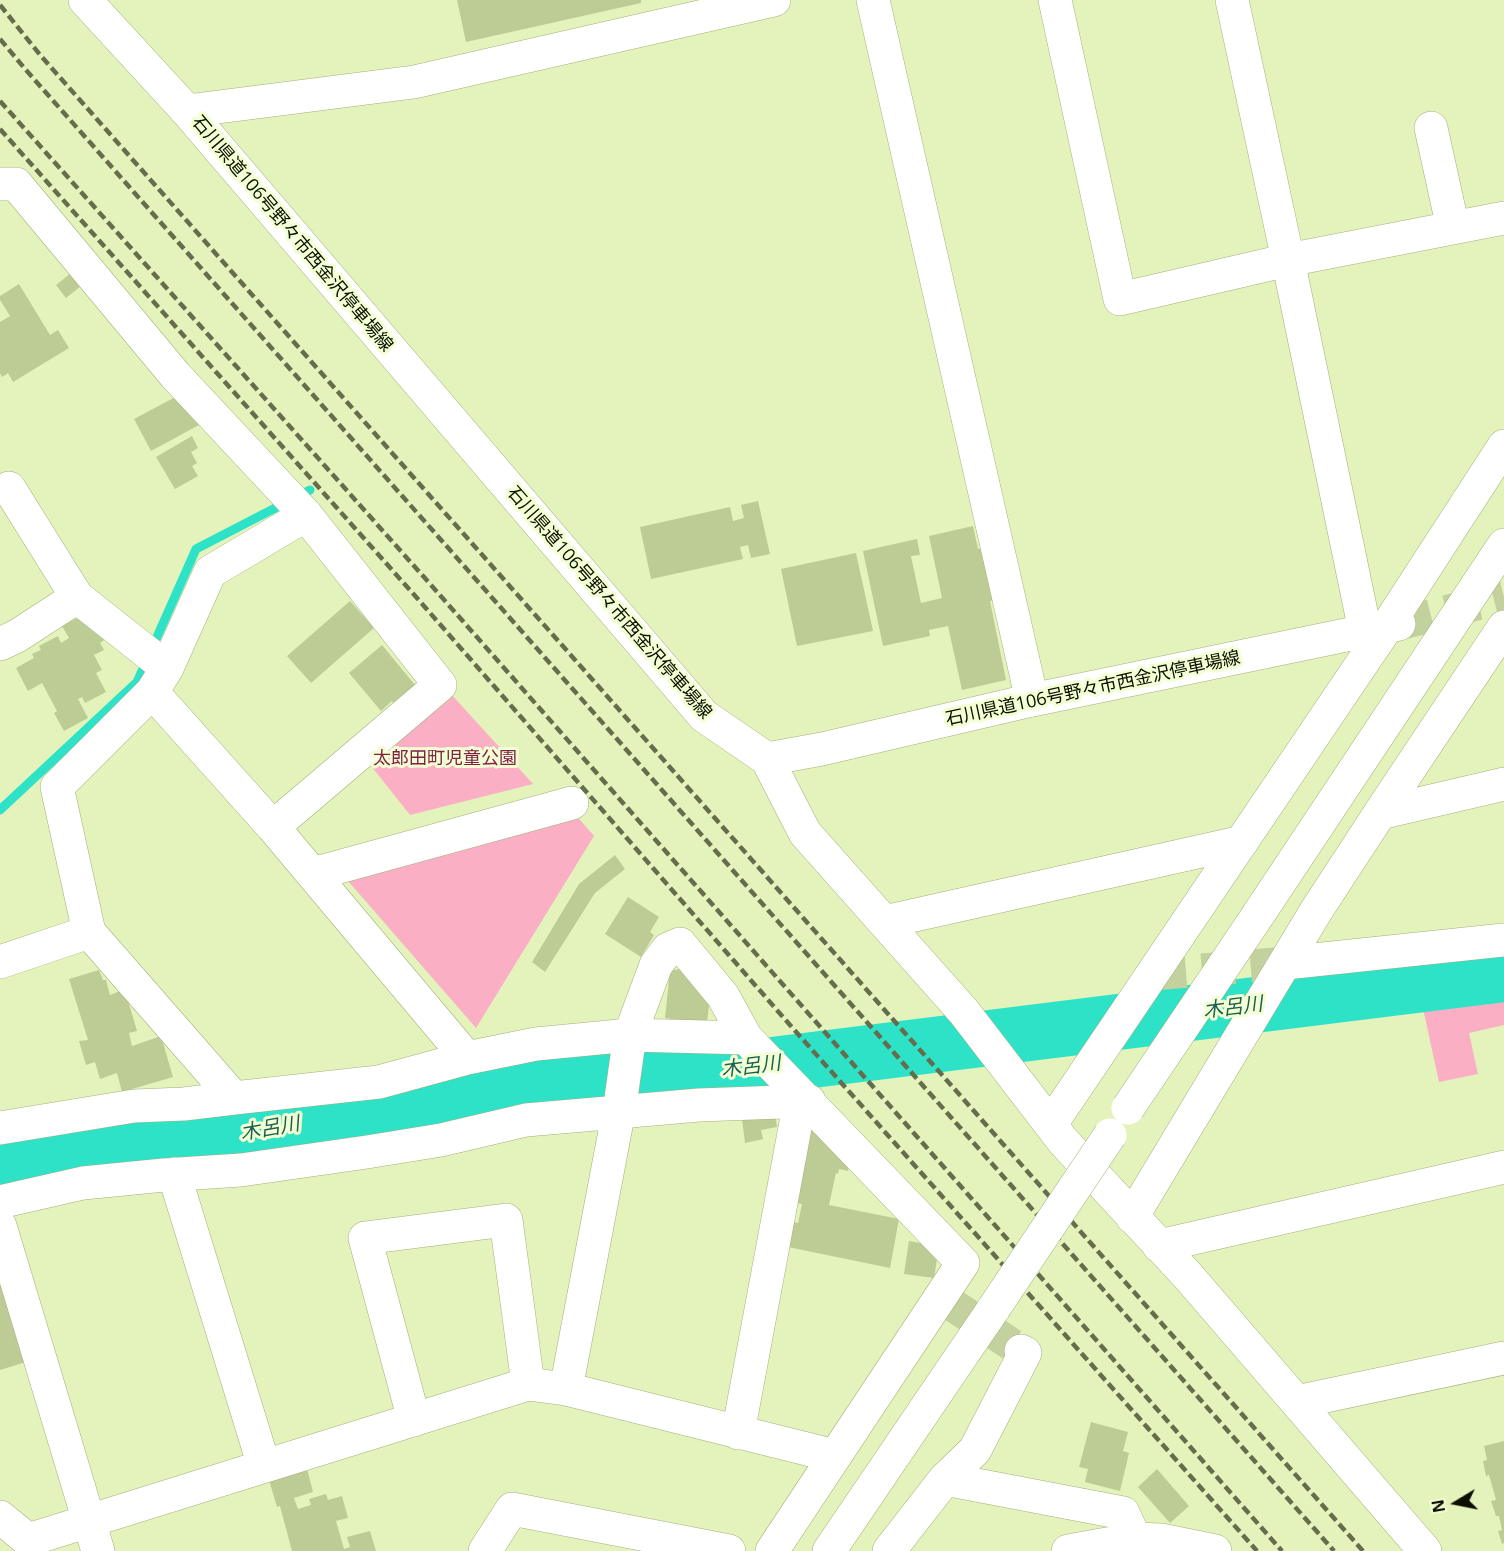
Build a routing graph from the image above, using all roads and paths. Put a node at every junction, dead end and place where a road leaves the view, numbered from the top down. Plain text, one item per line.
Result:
1 (85, 0) edge
2 (774, 0) edge
3 (873, 0) edge
4 (1055, 0) edge
5 (1232, 0) edge
6 (187, 111) junction
7 (1431, 128) dead end
8 (0, 184) edge
9 (1504, 218) edge
10 (1453, 228) junction
11 (1288, 260) junction
12 (1504, 446) edge
13 (9, 488) dead end
14 (296, 504) junction
15 (1504, 545) edge
16 (77, 597) junction
17 (1504, 627) edge
18 (1383, 628) junction
19 (0, 644) edge
20 (155, 668) junction
21 (1032, 700) junction
22 (767, 759) junction
23 (1504, 784) edge
24 (572, 803) dead end
25 (1380, 813) junction
26 (273, 827) junction
27 (1242, 842) junction
28 (313, 874) junction
29 (884, 922) junction
30 (89, 932) junction
31 (1504, 940) edge
32 (0, 962) edge
33 (1281, 969) junction
34 (629, 1041) junction
35 (750, 1041) junction
36 (467, 1058) junction
37 (234, 1098) junction
38 (802, 1098) junction
39 (619, 1109) junction
40 (1051, 1124) junction
41 (0, 1128) edge
42 (1504, 1167) edge
43 (174, 1174) junction
44 (0, 1202) edge
45 (1132, 1216) junction
46 (0, 1226) edge
47 (1159, 1246) junction
48 (1021, 1351) dead end
49 (1504, 1358) edge
50 (528, 1384) junction
51 (566, 1389) junction
52 (1297, 1402) junction
53 (414, 1420) junction
54 (738, 1433) junction
55 (835, 1456) junction
56 (264, 1466) junction
57 (945, 1479) junction
58 (0, 1518) edge
59 (93, 1536) edge
60 (664, 1545) edge
61 (1136, 1545) edge
62 (485, 1551) edge
63 (729, 1551) edge
64 (772, 1551) edge
65 (829, 1551) edge
66 (889, 1551) edge
67 (1068, 1551) edge
68 (1215, 1551) edge
69 (1425, 1551) edge

1 - 6 street, 石川県道106号野々市西金沢停車場線
2 - 6 street
3 - 21 street
4 - 11 street
5 - 11 street
6 - 22 street, 石川県道106号野々市西金沢停車場線
7 - 10 street
8 - 14 street
9 - 10 street
10 - 11 street
11 - 18 street
12 - 18 street
13 - 16 street
14 - 20 street
14 - 26 street
15 - 65 street, bridge
16 - 19 street
16 - 20 street
17 - 25 street
18 - 21 street, 石川県道106号野々市西金沢停車場線
18 - 27 street
20 - 26 street
20 - 30 street
21 - 22 street, 石川県道106号野々市西金沢停車場線
22 - 29 street
23 - 25 street
24 - 28 street
25 - 33 street
26 - 28 street
27 - 29 street
27 - 40 street
28 - 36 street
29 - 40 street
30 - 32 street
30 - 37 street
31 - 33 street
33 - 45 street
34 - 35 street
34 - 35 street
34 - 36 street
34 - 39 street
35 - 38 street
36 - 37 street
37 - 41 street
38 - 39 street
38 - 54 street
38 - 55 street
39 - 43 street
39 - 51 street
40 - 45 street
42 - 47 street
43 - 44 street
43 - 56 street
45 - 47 street
46 - 59 street
47 - 52 street
48 - 57 street
49 - 52 street
50 - 51 street
50 - 53 street
50 - 53 street
51 - 54 street
52 - 69 street
53 - 56 street
54 - 55 street
55 - 64 street
56 - 59 street
57 - 61 street
57 - 66 street
58 - 59 street
60 - 62 street
60 - 63 street
61 - 67 street
61 - 68 street

